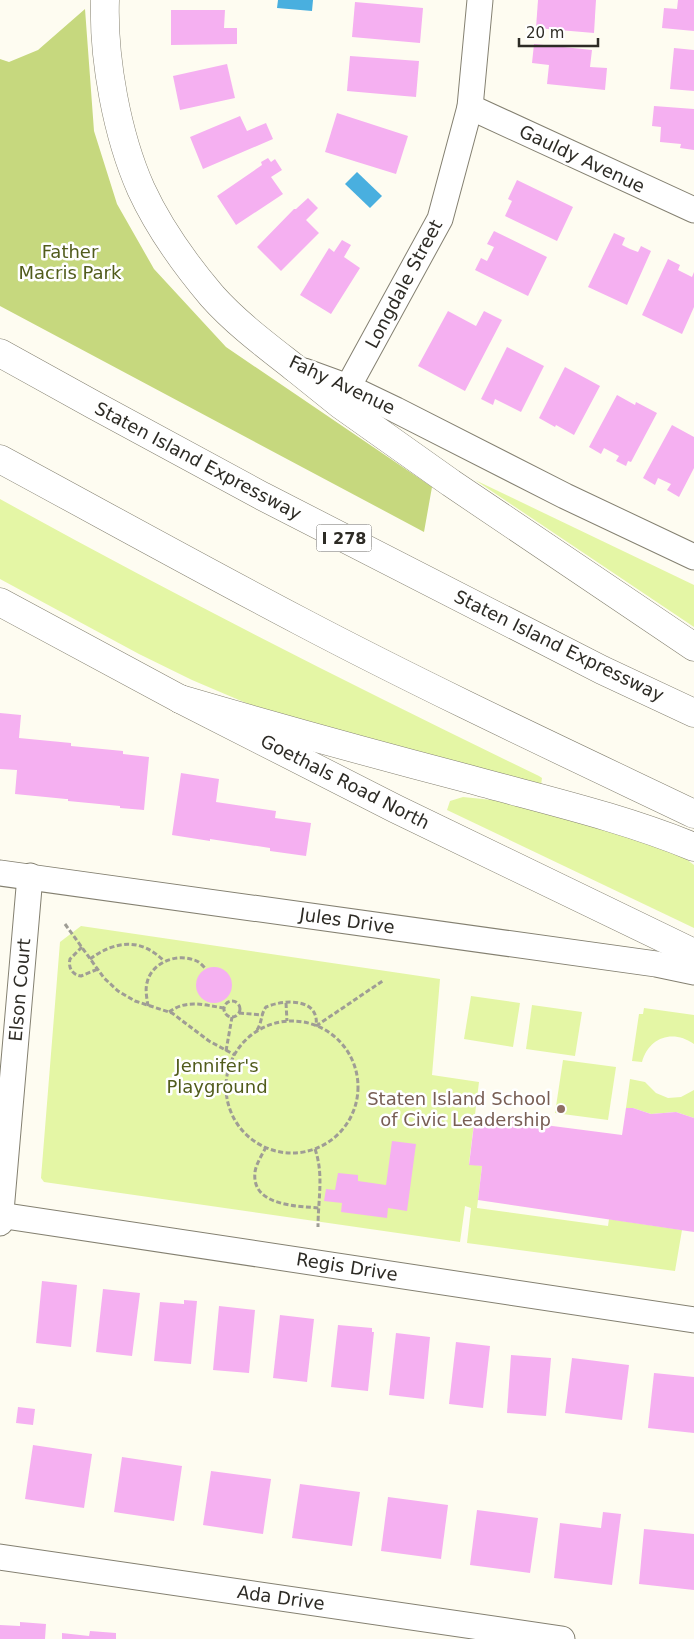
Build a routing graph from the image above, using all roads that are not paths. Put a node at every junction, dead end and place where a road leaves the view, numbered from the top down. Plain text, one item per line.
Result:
1 (105, 0) edge
2 (480, 0) edge
3 (470, 107) junction
4 (694, 210) edge
5 (0, 353) edge
6 (295, 368) junction
7 (348, 387) junction
8 (0, 459) edge
9 (694, 557) edge
10 (0, 602) edge
11 (694, 647) edge
12 (180, 699) junction
13 (694, 713) edge
14 (694, 814) edge
15 (694, 848) edge
16 (0, 873) edge
17 (30, 876) junction
18 (694, 953) edge
19 (694, 972) edge
20 (0, 1215) edge
21 (0, 1223) edge
22 (694, 1320) edge
23 (0, 1557) edge
24 (562, 1639) edge

1 - 6 main road, Fahy Avenue
2 - 3 street, Longdale Street
3 - 4 street, Gauldy Avenue
3 - 7 street, Longdale Street
5 - 13 main road, Staten Island Expressway / I 278
6 - 7 street, Fahy Avenue
6 - 11 main road
7 - 9 street, Fahy Avenue
8 - 14 main road
10 - 12 main road, Goethals Road North
12 - 15 main road
12 - 18 main road, Goethals Road North
16 - 17 street, Jules Drive
17 - 19 street, Jules Drive
17 - 20 street, Elson Court
20 - 21 street, Elson Court
20 - 22 street, Regis Drive
23 - 24 street, Ada Drive

